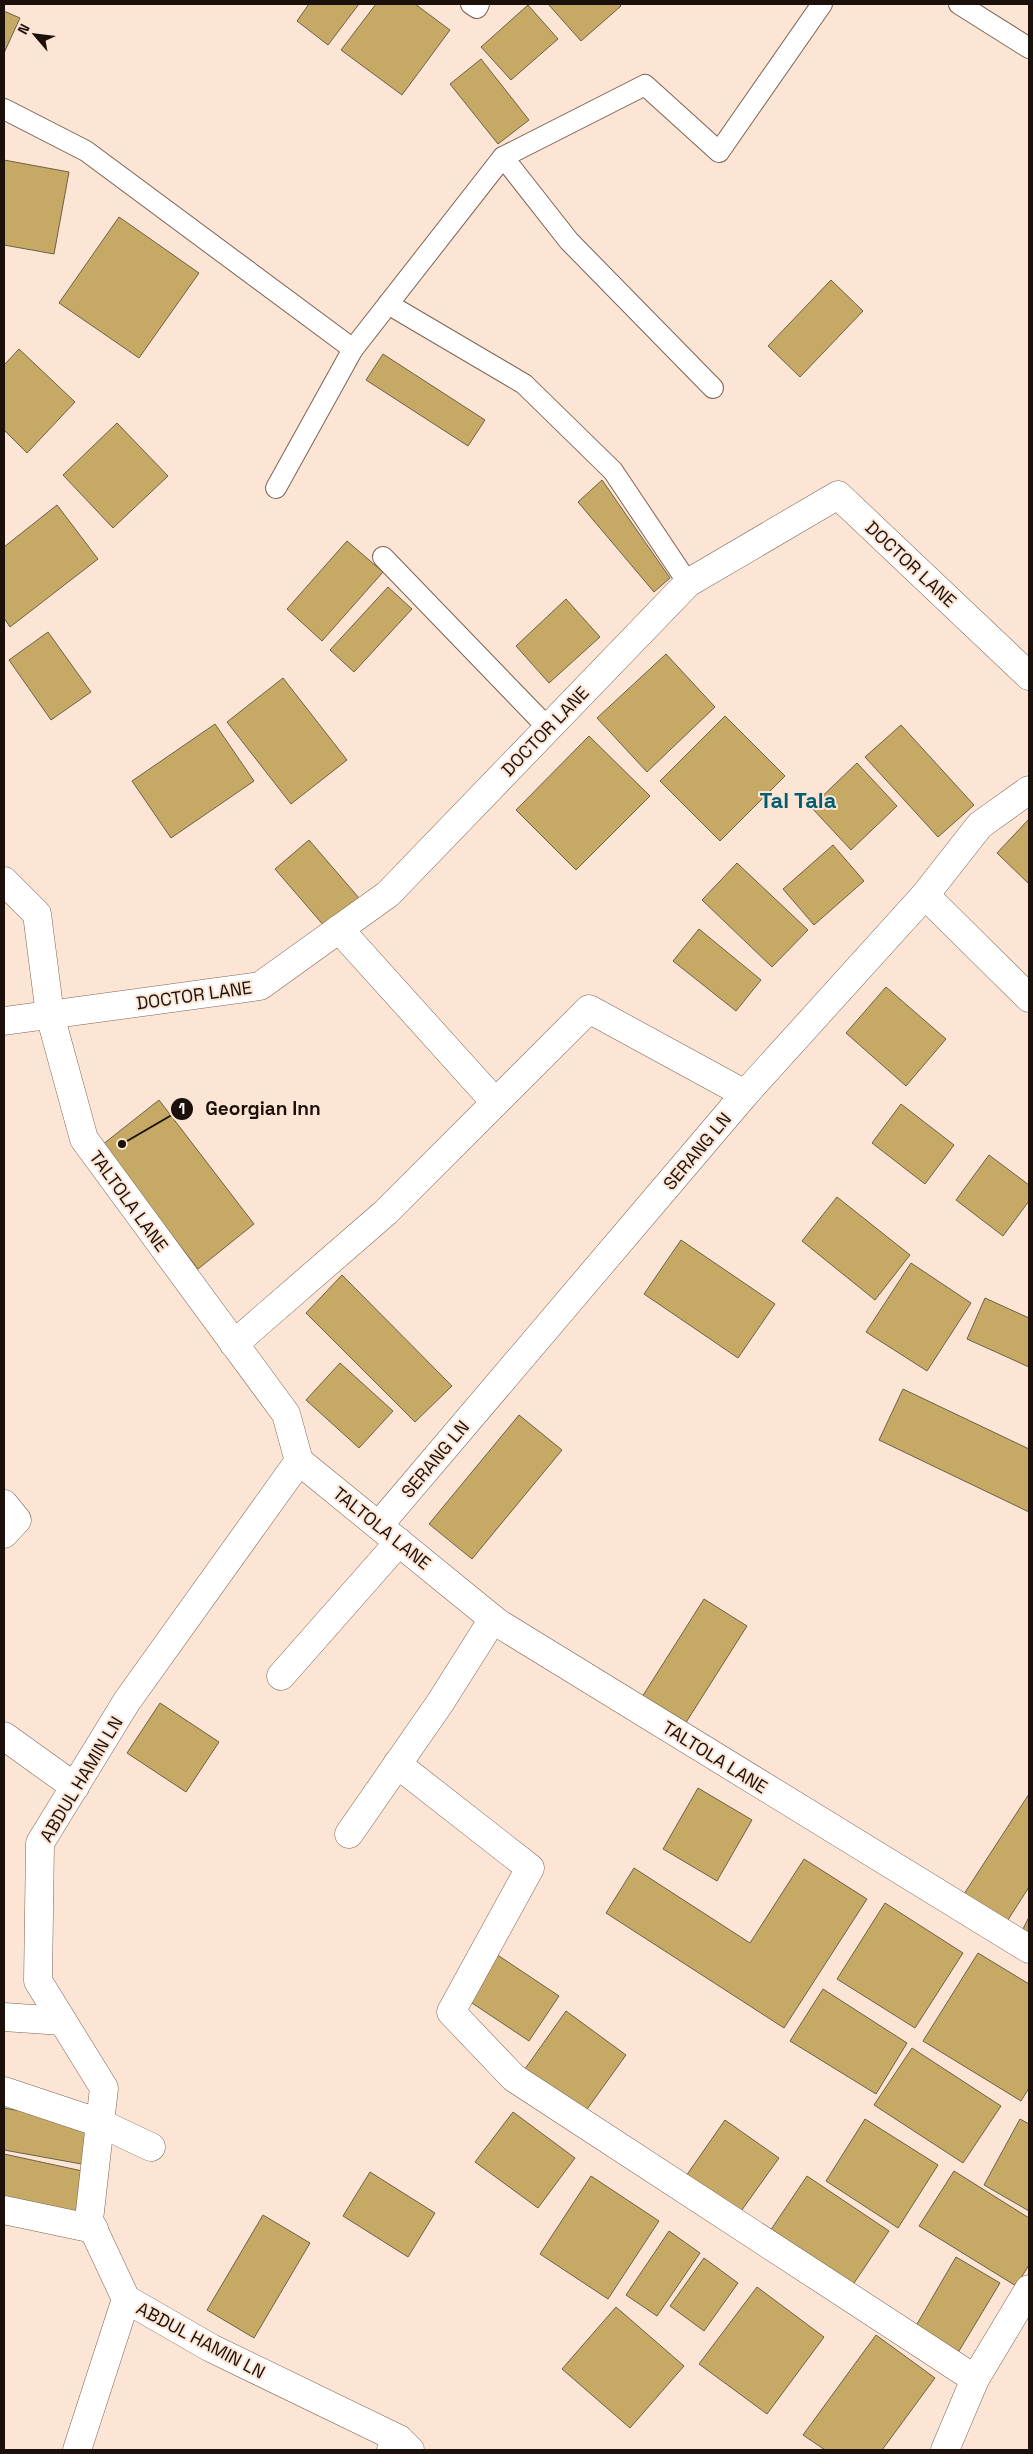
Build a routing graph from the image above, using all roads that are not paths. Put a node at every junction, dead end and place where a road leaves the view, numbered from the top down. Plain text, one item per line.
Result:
1 (471, 4) edge
2 (480, 4) edge
3 (822, 4) edge
4 (959, 4) edge
5 (1029, 48) edge
6 (4, 109) edge
7 (503, 157) junction
8 (388, 304) junction
9 (353, 349) junction
10 (712, 388) dead end
11 (276, 488) dead end
12 (383, 557) dead end
13 (688, 583) junction
14 (1029, 676) edge
15 (548, 728) junction
16 (1029, 790) edge
17 (4, 881) edge
18 (925, 895) junction
19 (338, 929) junction
20 (1029, 998) edge
21 (50, 1015) junction
22 (4, 1021) edge
23 (746, 1094) junction
24 (495, 1102) junction
25 (234, 1344) junction
26 (299, 1461) junction
27 (4, 1504) edge
28 (4, 1534) edge
29 (389, 1534) junction
30 (493, 1619) junction
31 (281, 1676) dead end
32 (4, 1736) edge
33 (397, 1764) junction
34 (75, 1787) junction
35 (349, 1834) dead end
36 (1029, 1949) edge
37 (4, 2017) edge
38 (62, 2021) junction
39 (4, 2091) edge
40 (100, 2123) junction
41 (151, 2147) dead end
42 (4, 2210) edge
43 (94, 2229) junction
44 (1029, 2289) edge
45 (126, 2299) junction
46 (975, 2379) junction
47 (400, 2447) edge
48 (77, 2450) edge
49 (945, 2450) edge

1 - 2 lane
3 - 7 lane
4 - 5 lane
6 - 9 lane
7 - 8 lane
7 - 10 lane
8 - 9 lane
8 - 13 lane
9 - 11 lane
12 - 15 lane
13 - 14 street, DOCTOR LANE
13 - 15 street, DOCTOR LANE
15 - 19 street, DOCTOR LANE
16 - 18 street, SERANG LN
17 - 21 street, TALTOLA LANE
18 - 20 street
18 - 23 street, SERANG LN
19 - 21 street, DOCTOR LANE
19 - 24 street
21 - 22 street, DOCTOR LANE
21 - 25 street, TALTOLA LANE
23 - 24 street
23 - 29 street, SERANG LN
24 - 25 street
25 - 26 street, TALTOLA LANE
26 - 29 street, TALTOLA LANE
26 - 34 street, ABDUL HAMIN LN
27 - 28 street
29 - 30 street, TALTOLA LANE
29 - 31 street, SERANG LN
30 - 33 street
30 - 36 street, TALTOLA LANE
32 - 34 street
33 - 35 street
33 - 46 street
34 - 38 street, ABDUL HAMIN LN
37 - 38 street
38 - 40 street, ABDUL HAMIN LN
39 - 40 street
40 - 41 street
40 - 43 street, ABDUL HAMIN LN
42 - 43 street
43 - 45 street, ABDUL HAMIN LN
44 - 46 street
45 - 47 street, ABDUL HAMIN LN
45 - 48 street
46 - 49 street

